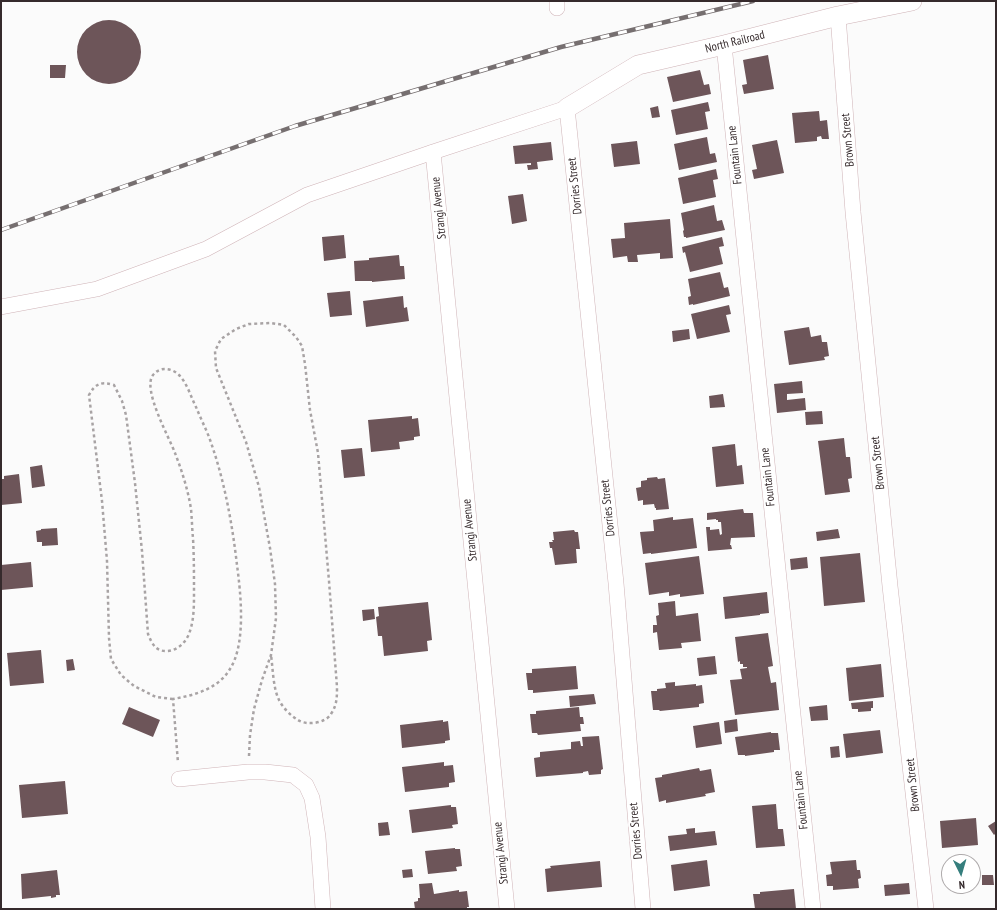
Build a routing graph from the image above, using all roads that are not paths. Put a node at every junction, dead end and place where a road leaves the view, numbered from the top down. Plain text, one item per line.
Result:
1 (912, 1) edge
2 (838, 16) junction
3 (724, 46) junction
4 (567, 108) junction
5 (433, 152) junction
6 (1, 307) edge
7 (179, 779) road end
8 (323, 909) edge
9 (507, 909) edge
10 (643, 909) edge
11 (813, 909) edge
12 (926, 909) edge

1 - 2 street, North Railroad
2 - 3 street, North Railroad
2 - 12 street, Brown Street
3 - 4 street, North Railroad
3 - 11 street, Fountain Lane
4 - 5 street
4 - 10 street, Dorries Street
5 - 6 street
5 - 9 street, Strangi Avenue
7 - 8 street

